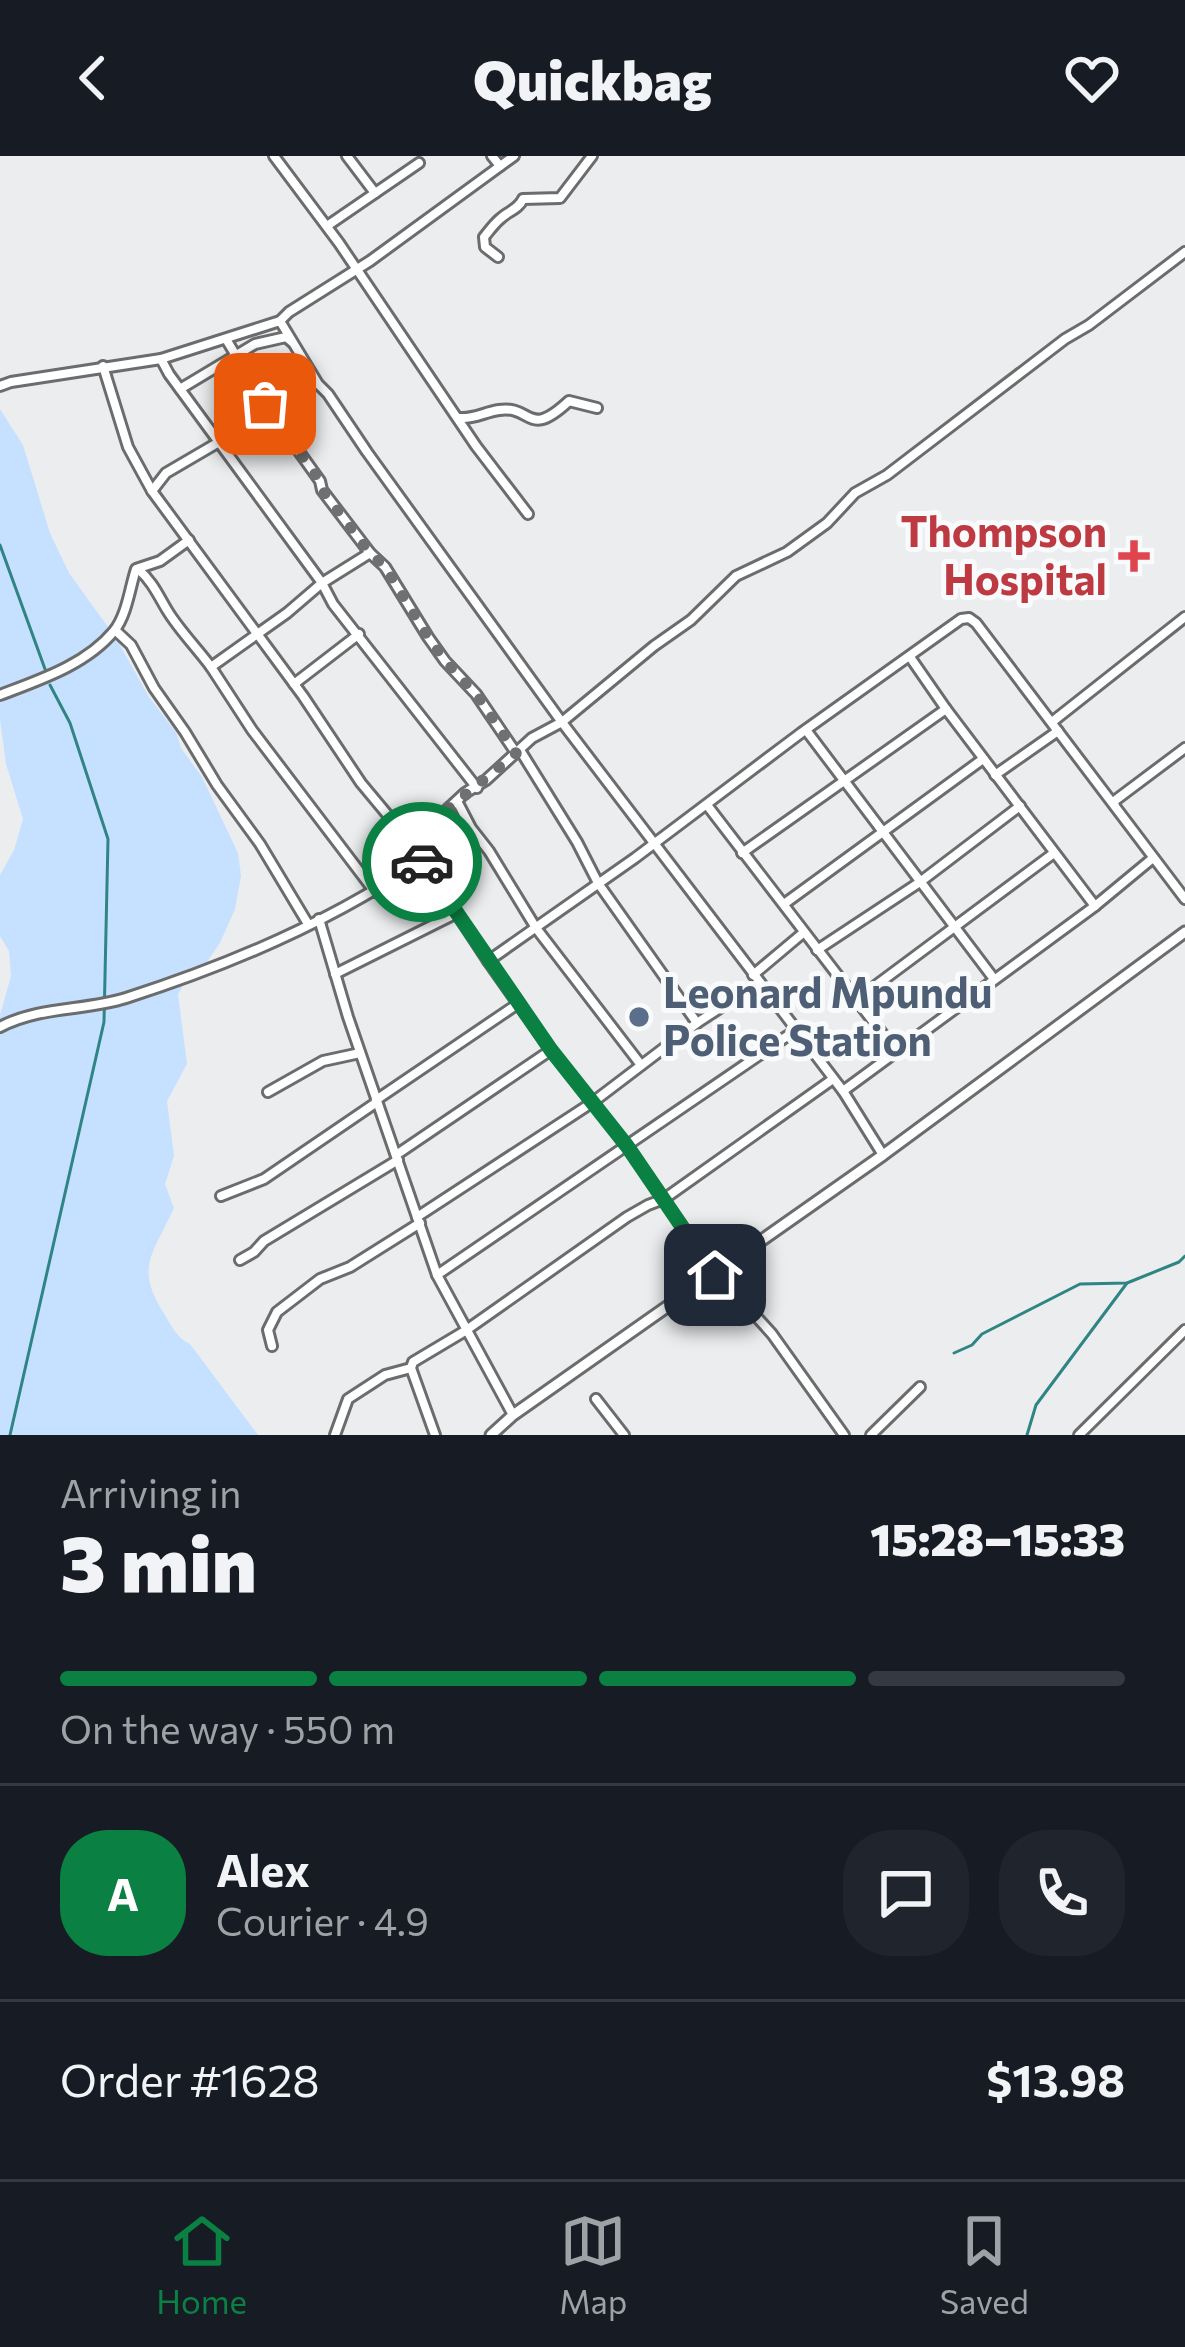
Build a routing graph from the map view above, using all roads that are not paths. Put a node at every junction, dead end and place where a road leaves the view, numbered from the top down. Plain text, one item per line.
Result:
1 (274, 156) edge
2 (347, 156) edge
3 (492, 156) edge
4 (514, 156) edge
5 (592, 156) edge
6 (419, 163) dead end
7 (500, 166) junction
8 (375, 193) junction
9 (326, 226) junction
10 (1185, 251) edge
11 (498, 257) dead end
12 (357, 269) junction
13 (280, 321) junction
14 (226, 339) junction
15 (293, 343) junction
16 (236, 355) junction
17 (161, 358) junction
18 (103, 366) junction
19 (0, 386) edge
20 (180, 389) junction
21 (597, 409) dead end
22 (459, 418) junction
23 (219, 442) junction
24 (152, 491) junction
25 (528, 514) dead end
26 (189, 540) junction
27 (370, 553) junction
28 (136, 568) junction
29 (322, 584) junction
30 (1185, 616) edge
31 (115, 630) junction
32 (257, 634) junction
33 (359, 634) junction
34 (910, 657) junction
35 (211, 667) junction
36 (294, 684) junction
37 (0, 695) edge
38 (946, 709) junction
39 (562, 722) junction
40 (1055, 726) junction
41 (806, 730) junction
42 (1185, 748) edge
43 (518, 751) junction
44 (983, 759) junction
45 (994, 775) junction
46 (844, 783) junction
47 (477, 788) junction
48 (457, 800) junction
49 (707, 805) junction
50 (1020, 806) junction
51 (1116, 807) junction
52 (881, 831) junction
53 (411, 842) junction
54 (654, 842) junction
55 (742, 853) junction
56 (1054, 853) junction
57 (1153, 858) junction
58 (421, 860) junction
59 (920, 881) junction
60 (598, 883) junction
61 (375, 892) junction
62 (1185, 899) edge
63 (784, 904) junction
64 (1095, 906) junction
65 (457, 913) junction
66 (320, 920) junction
67 (308, 924) junction
68 (536, 928) junction
69 (953, 928) junction
70 (1185, 932) edge
71 (803, 933) junction
72 (817, 950) junction
73 (488, 961) junction
74 (335, 974) junction
75 (756, 979) junction
76 (994, 979) junction
77 (855, 1001) junction
78 (519, 1003) junction
79 (698, 1023) junction
80 (0, 1027) edge
81 (796, 1030) junction
82 (551, 1050) junction
83 (895, 1050) junction
84 (360, 1053) junction
85 (641, 1065) junction
86 (833, 1079) junction
87 (843, 1091) junction
88 (268, 1093) dead end
89 (377, 1101) junction
90 (593, 1102) junction
91 (627, 1146) junction
92 (883, 1155) junction
93 (397, 1158) junction
94 (221, 1196) dead end
95 (664, 1199) junction
96 (418, 1220) junction
97 (240, 1260) dead end
98 (716, 1274) junction
99 (437, 1275) junction
100 (1185, 1330) edge
101 (465, 1331) junction
102 (272, 1346) dead end
103 (411, 1368) junction
104 (920, 1387) dead end
105 (596, 1399) dead end
106 (513, 1415) junction
107 (334, 1435) edge
108 (435, 1435) edge
109 (491, 1435) edge
110 (625, 1435) edge
111 (844, 1435) edge
112 (871, 1435) edge
113 (1078, 1435) edge

1 - 9 street
2 - 8 street
3 - 7 street
4 - 7 street
5 - 11 street
6 - 8 street
7 - 12 street
8 - 9 street
9 - 12 street
10 - 39 street
12 - 13 street
12 - 22 street
13 - 14 street
13 - 15 street
14 - 16 street
14 - 17 street
15 - 16 street
15 - 39 street
16 - 20 street
16 - 27 street
17 - 18 street
17 - 20 street
18 - 19 street
18 - 24 street
20 - 23 street
21 - 22 street
22 - 25 street
23 - 24 street
23 - 29 street
24 - 26 street
26 - 28 street
26 - 32 street
27 - 29 street
27 - 43 street
28 - 31 street
28 - 35 street
29 - 32 street
29 - 33 street
30 - 40 street
31 - 37 street
31 - 67 street
32 - 35 street
32 - 36 street
33 - 36 street
33 - 47 street
34 - 38 street
34 - 40 street
34 - 41 street
35 - 61 street
36 - 53 street
38 - 44 street
38 - 46 street
39 - 43 street
39 - 54 street
40 - 45 street
40 - 51 street
41 - 46 street
41 - 49 street
42 - 51 street
43 - 47 street
43 - 60 street
44 - 45 street
44 - 52 street
45 - 50 street
46 - 52 street
46 - 55 street
47 - 48 street
48 - 53 street
48 - 68 street
49 - 54 street
49 - 55 street
50 - 56 street
50 - 59 street
51 - 57 street
52 - 59 street
52 - 63 street
53 - 58 street
54 - 60 street
54 - 75 street
55 - 63 street
56 - 64 street
56 - 69 street
57 - 62 street
57 - 64 street
58 - 61 street
58 - 65 street
59 - 69 street
59 - 72 street
60 - 68 street
60 - 79 street
61 - 66 street
63 - 71 street
64 - 76 street
65 - 73 street
65 - 74 street
66 - 67 street
66 - 74 street
67 - 80 street
68 - 73 street
68 - 85 street
69 - 76 street
69 - 77 street
70 - 92 street
71 - 72 street
71 - 75 street
72 - 77 street
73 - 78 street
74 - 84 street
75 - 79 street
75 - 81 street
76 - 83 street
77 - 83 street
78 - 82 street
78 - 89 street
79 - 85 street
81 - 86 street
81 - 91 street
82 - 90 street
82 - 93 street
83 - 87 street
84 - 88 street
84 - 89 street
85 - 90 street
86 - 87 street
86 - 95 street
87 - 92 street
89 - 93 street
89 - 94 street
90 - 91 street
90 - 96 street
91 - 95 street
91 - 99 street
92 - 98 street
93 - 96 street
93 - 97 street
95 - 98 street
95 - 101 street
96 - 99 street
96 - 102 street
98 - 106 street
98 - 111 street
99 - 101 street
100 - 113 street
101 - 103 street
101 - 106 street
103 - 107 street
103 - 108 street
104 - 112 street
105 - 110 street
106 - 109 street

